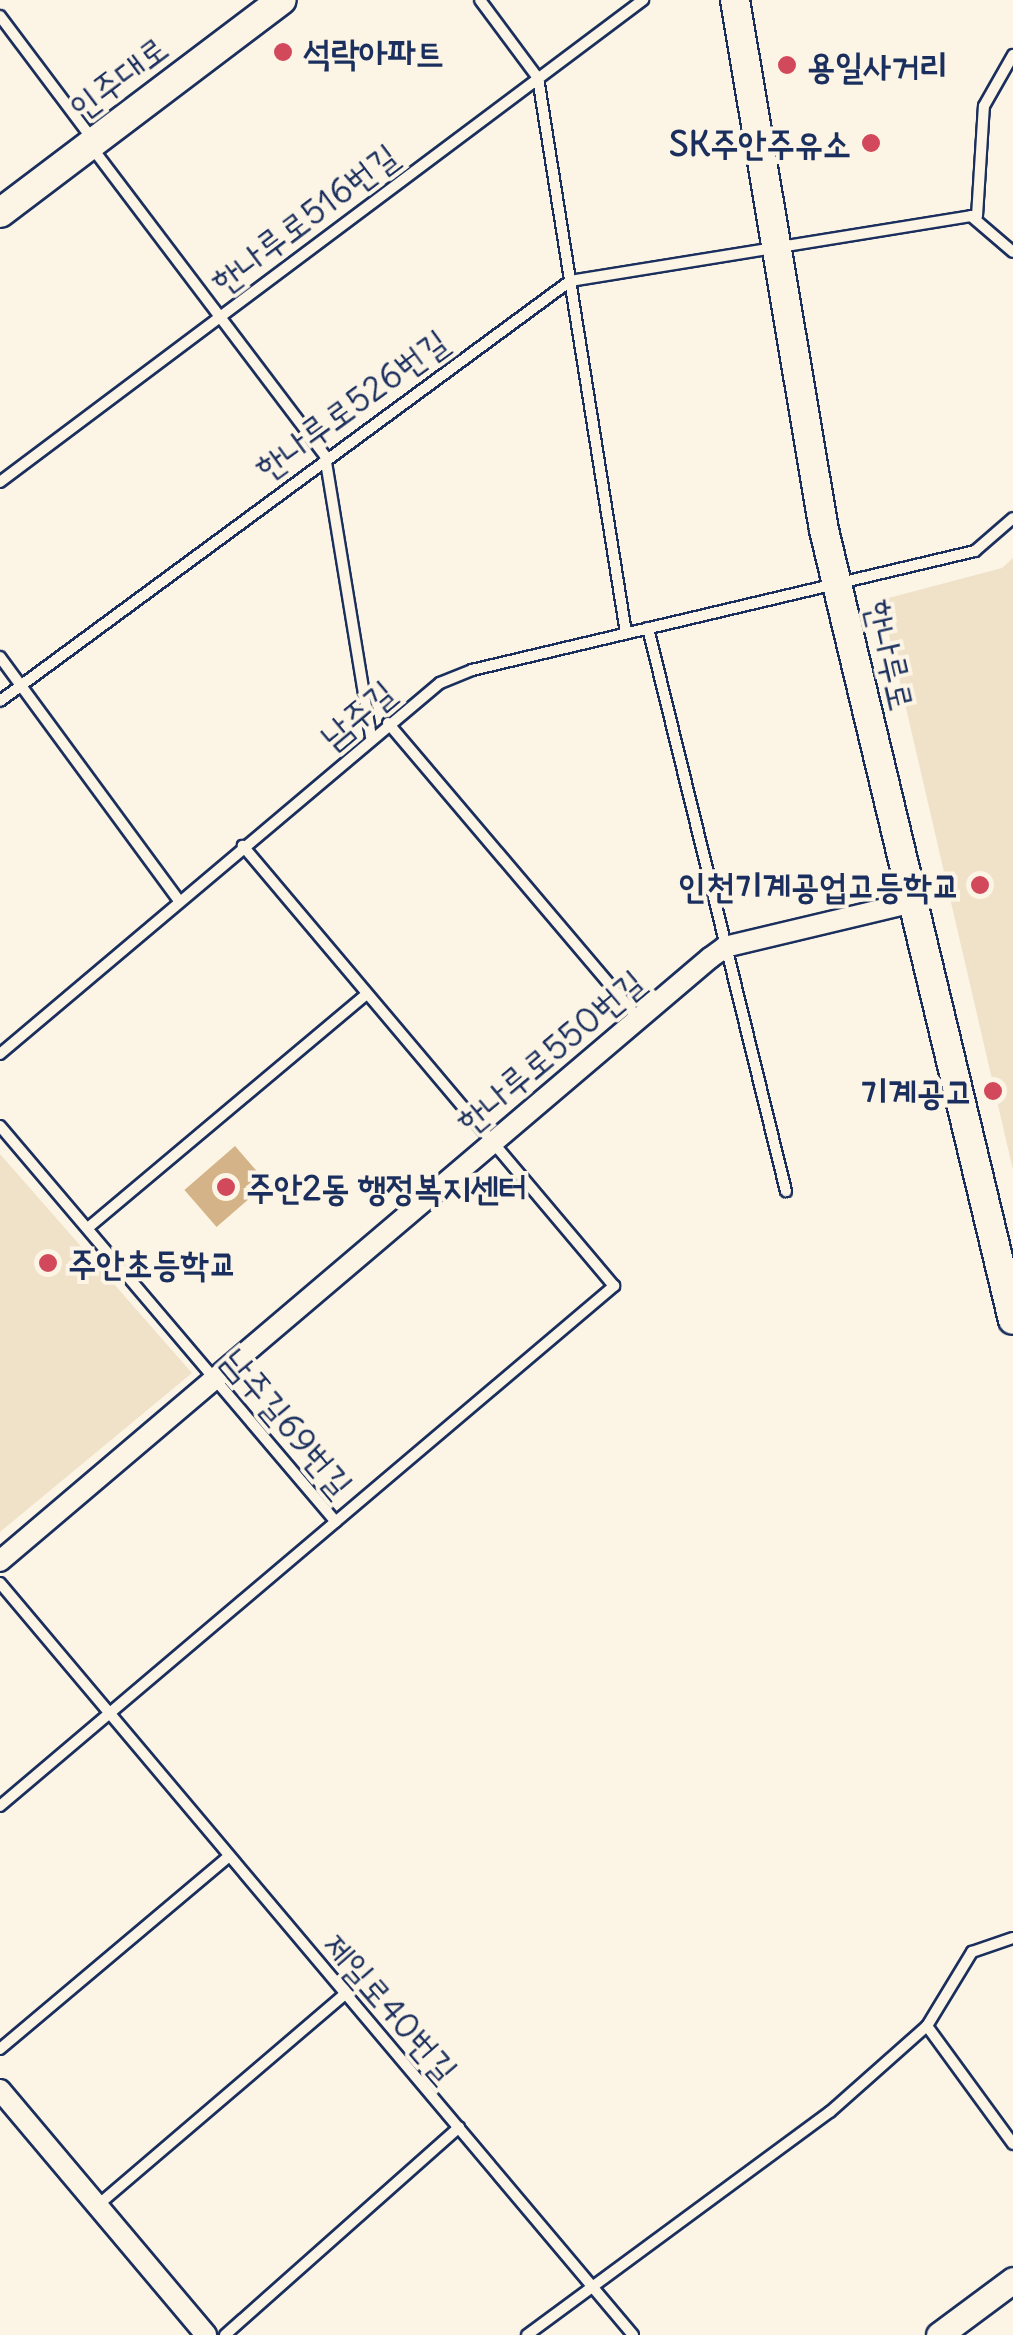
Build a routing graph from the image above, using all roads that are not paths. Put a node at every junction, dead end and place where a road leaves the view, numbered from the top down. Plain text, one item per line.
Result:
1 (282, 0) edge
2 (480, 0) edge
3 (643, 0) edge
4 (735, 0) edge
5 (0, 16) edge
6 (1013, 55) edge
7 (538, 78) junction
8 (92, 143) junction
9 (0, 213) edge
10 (977, 216) junction
11 (776, 248) junction
12 (1013, 252) edge
13 (570, 280) junction
14 (219, 316) junction
15 (325, 456) junction
16 (0, 482) edge
17 (1013, 518) edge
18 (836, 584) junction
19 (648, 628) junction
20 (626, 634) junction
21 (0, 657) edge
22 (21, 686) junction
23 (0, 701) edge
24 (388, 723) junction
25 (372, 737) junction
26 (244, 846) junction
27 (180, 900) junction
28 (910, 903) junction
29 (725, 947) junction
30 (364, 996) junction
31 (638, 1019) junction
32 (0, 1054) edge
33 (0, 1126) edge
34 (491, 1144) junction
35 (786, 1191) dead end
36 (89, 1228) junction
37 (1009, 1288) edge
38 (1013, 1320) edge
39 (215, 1378) junction
40 (336, 1522) junction
41 (0, 1561) edge
42 (0, 1583) edge
43 (109, 1714) junction
44 (0, 1806) edge
45 (228, 1857) junction
46 (1013, 1938) edge
47 (343, 1996) junction
48 (927, 2026) junction
49 (0, 2049) edge
50 (0, 2090) edge
51 (458, 2127) junction
52 (1013, 2144) edge
53 (97, 2205) junction
54 (1013, 2280) edge
55 (592, 2281) junction
56 (206, 2335) edge
57 (225, 2335) edge
58 (526, 2335) edge
59 (633, 2335) edge
60 (939, 2335) edge

1 - 8 main road, 인주대로
2 - 7 lane
3 - 7 lane, 한나루로516번길
4 - 11 main road, 한나루로
5 - 8 lane
6 - 10 lane
7 - 13 lane
7 - 14 lane, 한나루로516번길
8 - 9 main road, 인주대로
8 - 14 lane
10 - 11 lane, 한나루로526번길
10 - 12 lane
11 - 13 lane, 한나루로526번길
11 - 18 main road, 한나루로
13 - 15 lane, 한나루로526번길
13 - 20 lane
14 - 15 lane
14 - 16 lane, 한나루로516번길
15 - 22 lane, 한나루로526번길
15 - 25 lane
17 - 18 lane, 남주길
18 - 19 lane, 남주길
18 - 28 main road, 한나루로
19 - 20 lane, 남주길
19 - 29 lane
20 - 24 lane, 남주길
21 - 22 lane
22 - 23 lane, 한나루로526번길
22 - 27 lane
24 - 25 lane, 남주길
24 - 31 lane
25 - 26 lane, 남주길
26 - 27 lane, 남주길
26 - 30 lane
27 - 32 lane, 남주길
28 - 29 street, 한나루로550번길
28 - 37 main road, 한나루로
29 - 31 street, 한나루로550번길
29 - 35 lane
30 - 34 lane
30 - 36 lane
31 - 34 street, 한나루로550번길
33 - 36 lane, 남주길69번길
34 - 39 street, 한나루로550번길
34 - 40 lane, 남주길69번길
36 - 39 lane, 남주길69번길
37 - 38 main road, 한나루로
39 - 40 lane, 남주길69번길
39 - 41 street, 한나루로550번길
40 - 43 lane
42 - 43 lane, 제일로40번길
43 - 44 lane
43 - 45 lane, 제일로40번길
45 - 47 lane, 제일로40번길
45 - 49 lane
46 - 48 lane
47 - 51 lane, 제일로40번길
47 - 53 lane
48 - 52 lane
48 - 55 lane
50 - 53 street
51 - 55 lane, 제일로40번길
51 - 57 lane
53 - 56 street
54 - 60 street
55 - 58 lane
55 - 59 lane, 제일로40번길

